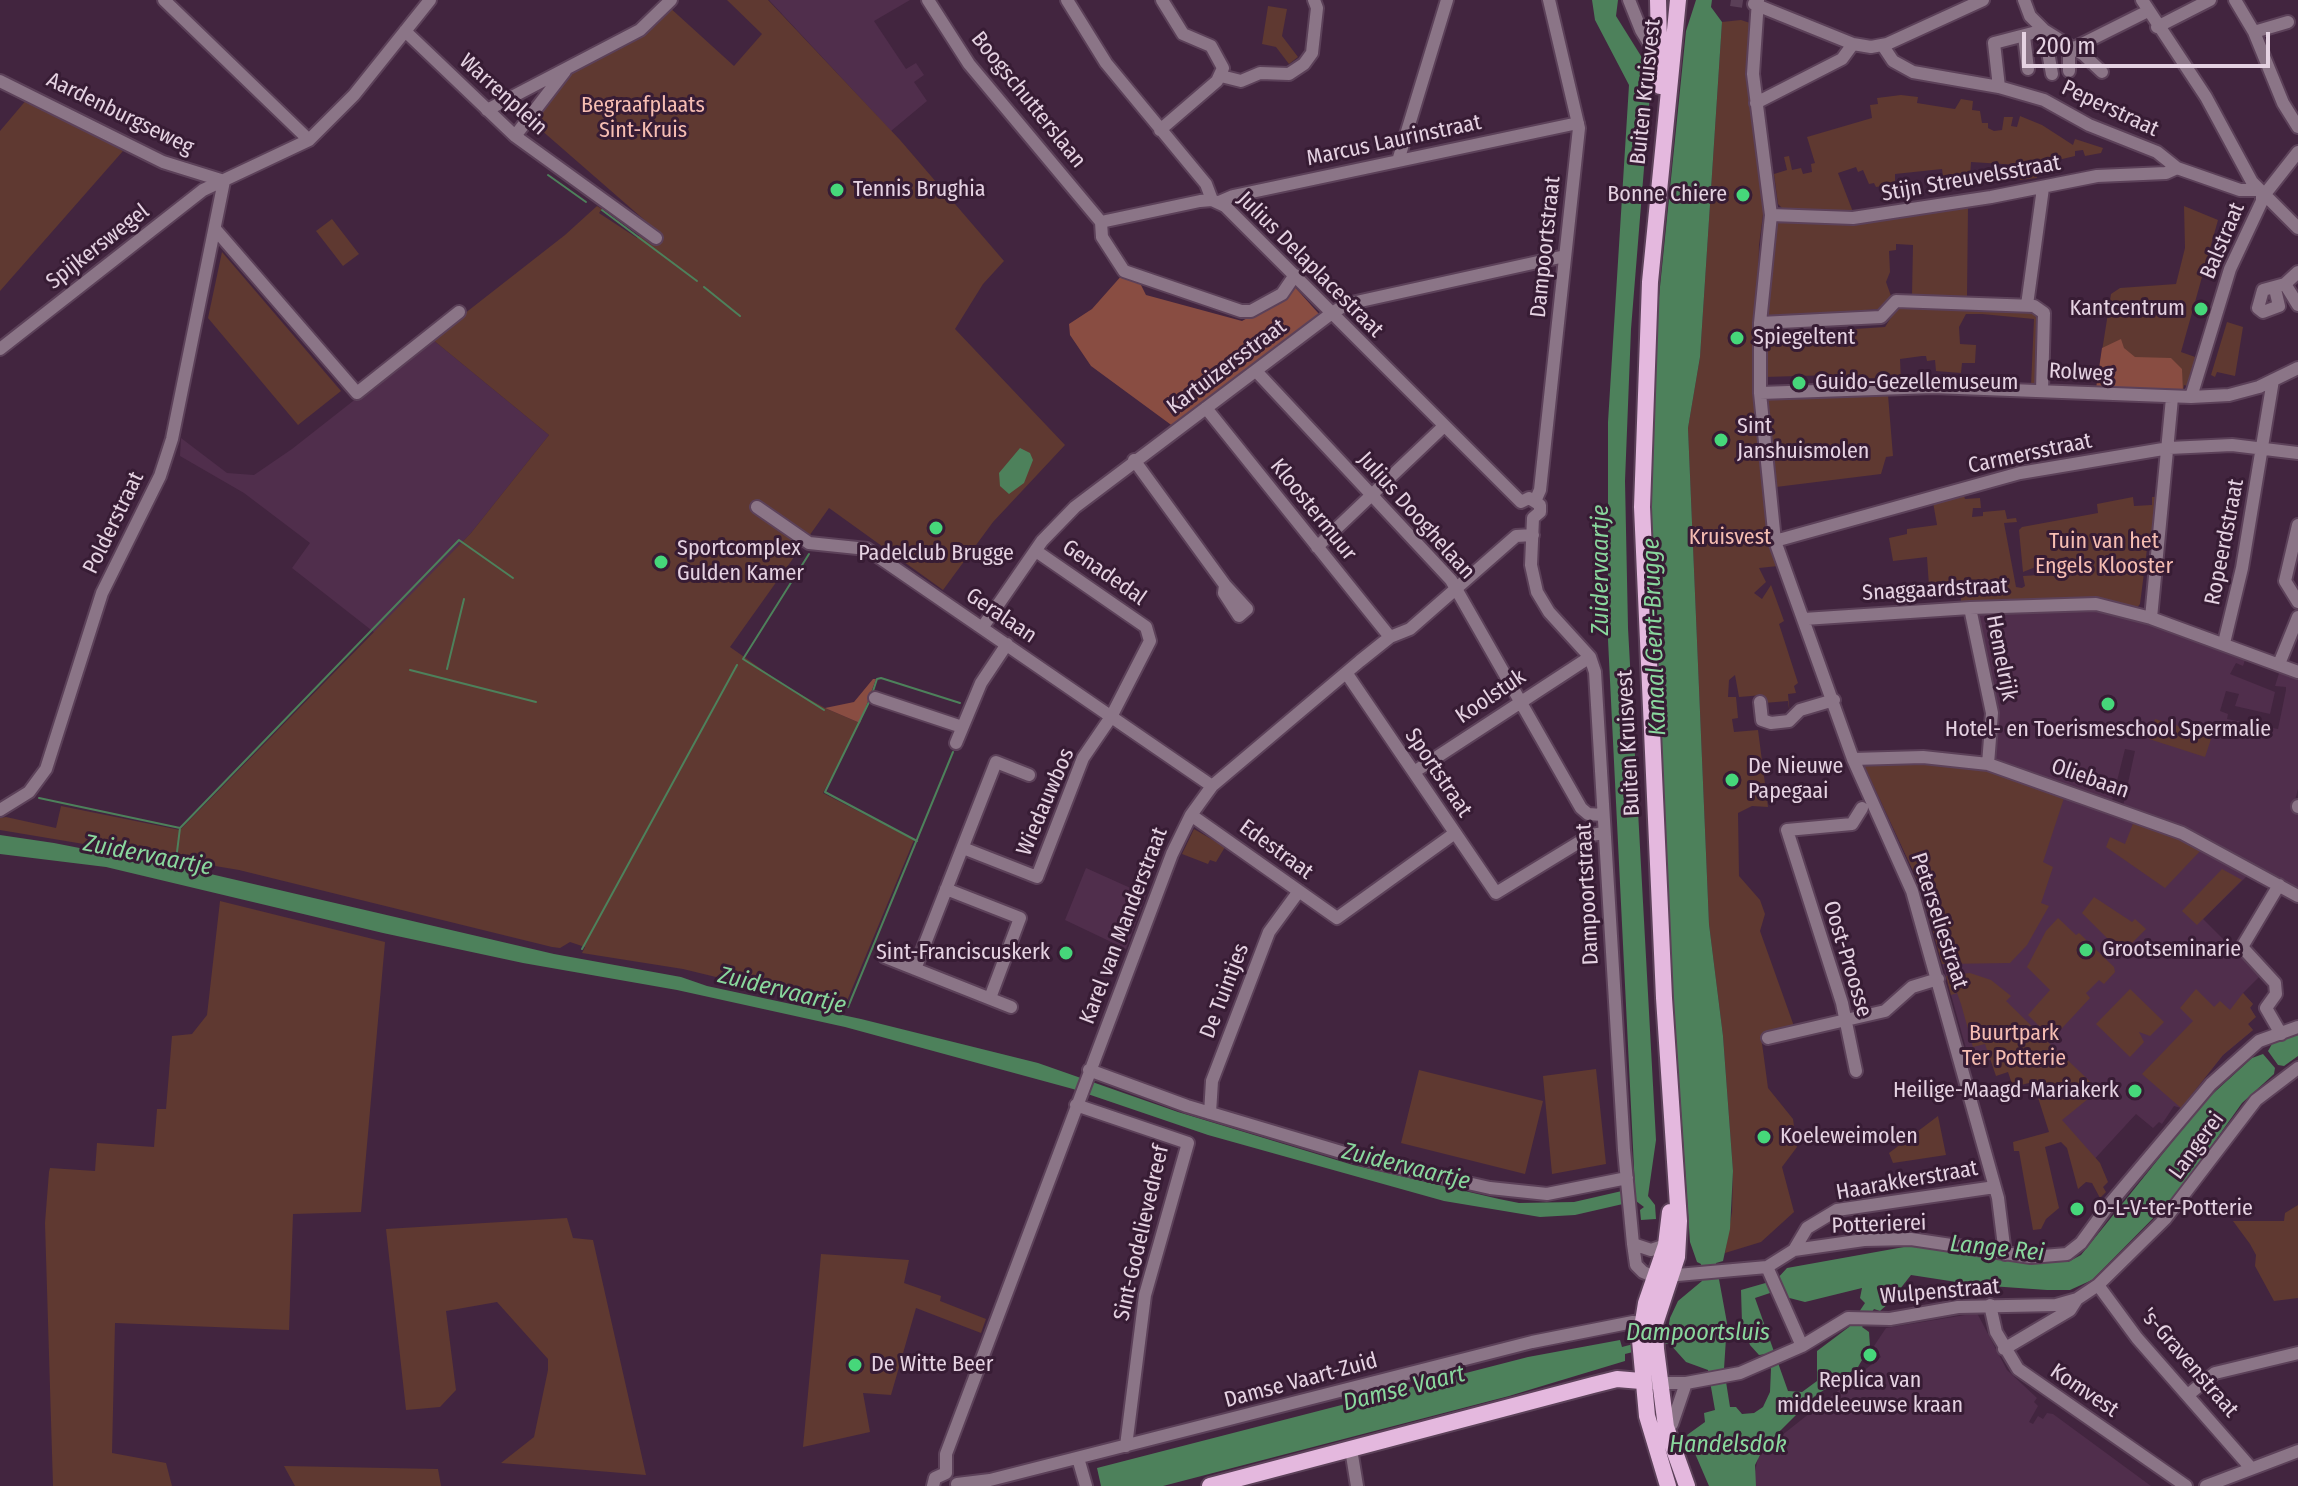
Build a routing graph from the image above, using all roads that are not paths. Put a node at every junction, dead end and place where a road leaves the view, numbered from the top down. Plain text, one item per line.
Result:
1 (164, 0) edge
2 (430, 0) edge
3 (671, 0) edge
4 (928, 0) edge
5 (1067, 0) edge
6 (1162, 0) edge
7 (1314, 0) edge
8 (1447, 0) edge
9 (1549, 0) edge
10 (1629, 0) edge
11 (1658, 0) edge
12 (1678, 0) edge
13 (1983, 0) edge
14 (2024, 0) edge
15 (2210, 0) edge
16 (2235, 0) edge
17 (1756, 3) edge
18 (2145, 6) edge
19 (2288, 22) dead end
20 (2157, 27) junction
21 (2044, 30) junction
22 (405, 31) junction
23 (2254, 32) junction
24 (2024, 36) junction
25 (1853, 44) junction
26 (1883, 46) junction
27 (2074, 48) junction
28 (1660, 61) junction
29 (572, 66) junction
30 (2028, 69) dead end
31 (2069, 71) dead end
32 (2102, 72) dead end
33 (2052, 74) dead end
34 (1221, 76) junction
35 (0, 81) edge
36 (1999, 87) junction
37 (1756, 103) junction
38 (487, 110) junction
39 (1578, 123) junction
40 (2298, 127) edge
41 (1160, 130) junction
42 (515, 136) junction
43 (309, 140) junction
44 (2298, 152) edge
45 (1398, 161) junction
46 (2177, 168) junction
47 (224, 181) junction
48 (2043, 188) junction
49 (2262, 192) junction
50 (1215, 201) junction
51 (1771, 215) junction
52 (1101, 222) junction
53 (2298, 228) edge
54 (215, 229) junction
55 (656, 238) dead end
56 (1565, 256) junction
57 (2298, 272) edge
58 (1295, 275) junction
59 (2027, 305) junction
60 (2298, 305) edge
61 (459, 312) dead end
62 (1332, 313) junction
63 (1760, 323) junction
64 (0, 349) edge
65 (2298, 368) edge
66 (1256, 371) junction
67 (2273, 380) junction
68 (2042, 391) junction
69 (1760, 393) junction
70 (2191, 397) junction
71 (2172, 398) junction
72 (1206, 408) junction
73 (1443, 427) junction
74 (2169, 448) junction
75 (2263, 449) junction
76 (2298, 453) edge
77 (1134, 460) junction
78 (1371, 495) junction
79 (1536, 499) junction
80 (1521, 502) junction
81 (757, 507) dead end
82 (1533, 518) junction
83 (2298, 525) edge
84 (1533, 535) junction
85 (1775, 541) junction
86 (1317, 547) junction
87 (1036, 551) junction
88 (1225, 585) dead end
89 (1456, 588) junction
90 (2298, 602) edge
91 (1970, 608) junction
92 (2151, 618) junction
93 (1804, 619) junction
94 (2297, 620) edge
95 (982, 628) junction
96 (1390, 637) junction
97 (2224, 643) junction
98 (1007, 644) junction
99 (1590, 657) junction
100 (2279, 664) junction
101 (2298, 672) edge
102 (1347, 674) junction
103 (875, 699) dead end
104 (1834, 700) junction
105 (1520, 702) junction
106 (1760, 702) dead end
107 (1111, 717) junction
108 (962, 727) junction
109 (956, 743) dead end
110 (1853, 759) junction
111 (1988, 764) junction
112 (1414, 772) junction
113 (1029, 775) dead end
114 (1212, 786) junction
115 (1862, 808) dead end
116 (0, 810) edge
117 (1191, 815) junction
118 (1603, 815) junction
119 (1455, 833) junction
120 (1604, 833) junction
121 (963, 848) junction
122 (2279, 885) junction
123 (946, 889) junction
124 (1299, 891) junction
125 (2298, 896) edge
126 (885, 957) dead end
127 (915, 969) junction
128 (1938, 979) junction
129 (990, 998) junction
130 (1011, 1007) dead end
131 (1846, 1021) junction
132 (2298, 1027) edge
133 (2281, 1034) junction
134 (1768, 1038) dead end
135 (2298, 1068) edge
136 (1089, 1070) junction
137 (1856, 1071) dead end
138 (1078, 1101) junction
139 (1210, 1113) junction
140 (1628, 1182) junction
141 (1995, 1187) junction
142 (1633, 1244) junction
143 (1666, 1245) junction
144 (1794, 1250) junction
145 (2005, 1254) junction
146 (1768, 1273) junction
147 (1663, 1277) junction
148 (2098, 1285) junction
149 (2077, 1299) junction
150 (1990, 1305) junction
151 (1648, 1337) junction
152 (1802, 1346) junction
153 (2004, 1349) junction
154 (2298, 1353) edge
155 (1641, 1381) junction
156 (1686, 1383) junction
157 (1659, 1384) junction
158 (2189, 1394) junction
159 (1666, 1427) junction
160 (1126, 1446) junction
161 (1351, 1449) junction
162 (2298, 1451) edge
163 (1078, 1458) junction
164 (2251, 1468) junction
165 (946, 1473) junction
166 (957, 1485) edge
167 (933, 1486) edge
168 (1086, 1486) edge
169 (1210, 1486) edge
170 (1357, 1486) edge
171 (1668, 1486) edge
172 (1687, 1486) edge
173 (2186, 1486) edge
174 (2206, 1486) edge

1 - 43 street
2 - 22 street
3 - 29 street
4 - 52 street, Boogschutterslaan
5 - 41 street, Julius Delaplacestraat
6 - 34 street
7 - 34 street
8 - 45 street
9 - 39 street, Dampoortstraat
10 - 28 street, Buiten Kruisvest
11 - 28 main road, Buiten Kruisvest
12 - 147 main road, Buiten Kruisvest
13 - 26 street
14 - 21 street
15 - 20 street
16 - 23 street
17 - 25 street
17 - 37 street
18 - 20 street
18 - 27 street
19 - 23 street
20 - 49 street
21 - 24 street
21 - 27 street
21 - 33 street
22 - 38 street, Warrenplein
22 - 43 street
23 - 40 street
24 - 30 street
24 - 36 street
25 - 26 street
25 - 37 street
26 - 36 street, Peperstraat
27 - 31 street
27 - 32 street
28 - 143 main road, Buiten Kruisvest
29 - 38 street
29 - 42 street
34 - 41 street
35 - 47 street, Aardenburgseweg
36 - 46 street, Peperstraat
37 - 51 street
38 - 42 street, Warrenplein
39 - 45 street, Marcus Laurinstraat
39 - 56 street, Dampoortstraat
41 - 50 street, Julius Delaplacestraat
42 - 55 street, Warrenplein
43 - 47 street
44 - 49 street, Balstraat
45 - 50 street, Marcus Laurinstraat
46 - 48 street, Stijn Streuvelsstraat
46 - 49 street, Peperstraat
47 - 54 street, Polderstraat
47 - 64 street, Spijkerswegel
48 - 51 street, Stijn Streuvelsstraat
48 - 59 street
49 - 53 street
49 - 70 street, Balstraat
50 - 52 street, Marcus Laurinstraat
50 - 58 street, Julius Delaplacestraat
51 - 63 street
52 - 58 street, Boogschutterslaan
54 - 61 street
54 - 116 street, Polderstraat
56 - 62 street, Kartuizersstraat
56 - 79 street, Dampoortstraat
57 - 60 street
58 - 62 street, Julius Delaplacestraat
59 - 63 street
59 - 68 street
62 - 66 street, Kartuizersstraat
62 - 73 street, Julius Delaplacestraat
63 - 69 street
65 - 67 street, Rolweg
66 - 72 street, Kartuizersstraat
66 - 78 street, Julius Dooghelaan
67 - 70 street, Rolweg
67 - 75 street, Ropeerdstraat
68 - 69 street, Rolweg
68 - 71 street, Rolweg
69 - 85 street
70 - 71 street, Rolweg
71 - 74 street
72 - 77 street, Kartuizersstraat
72 - 86 street, Kloostermuur
73 - 78 street
73 - 80 street, Julius Delaplacestraat
74 - 75 street, Carmersstraat
74 - 85 street, Carmersstraat
74 - 92 street
75 - 76 street, Carmersstraat
75 - 97 street, Ropeerdstraat
77 - 87 street, Kartuizersstraat
77 - 88 street
78 - 86 street
78 - 89 street, Julius Dooghelaan
79 - 80 street
79 - 82 street, Dampoortstraat
80 - 82 street
81 - 95 street, Geralaan
82 - 84 street, Dampoortstraat
83 - 90 street
84 - 89 street, Karel van Manderstraat
84 - 99 street, Dampoortstraat
85 - 93 street, Peterseliestraat
86 - 96 street, Kloostermuur
87 - 95 street, Kartuizersstraat
87 - 107 street, Genadedal
89 - 96 street, Karel van Manderstraat
89 - 105 street, Julius Dooghelaan
91 - 92 street, Snaggaardstraat
91 - 93 street, Snaggaardstraat
91 - 111 street, Hemelrijk
92 - 97 street, Snaggaardstraat
93 - 104 street, Peterseliestraat
94 - 100 street
95 - 98 street, Geralaan
96 - 102 street, Karel van Manderstraat
97 - 100 street, Snaggaardstraat
98 - 107 street, Geralaan
98 - 108 street
99 - 105 street, Koolstuk
99 - 118 street, Dampoortstraat
100 - 101 street, Snaggaardstraat
102 - 112 street, Sportstraat
102 - 114 street, Karel van Manderstraat
103 - 108 street
104 - 106 street
104 - 110 street, Peterseliestraat
105 - 112 street, Koolstuk
105 - 118 street, Julius Dooghelaan
107 - 114 street, Geralaan
107 - 121 street, Wiedauwbos
108 - 109 street
110 - 111 street, Oliebaan
110 - 128 street, Peterseliestraat
111 - 122 street, Oliebaan
112 - 119 street, Sportstraat
113 - 121 street, Wiedauwbos
114 - 117 street, Karel van Manderstraat
115 - 131 street, Oost-Proosse
117 - 124 street, Edestraat
117 - 136 street, Karel van Manderstraat
118 - 120 street, Dampoortstraat
119 - 120 street, Sportstraat
119 - 124 street, Edestraat
120 - 140 street, Dampoortstraat
121 - 123 street, Wiedauwbos
122 - 125 street, Oliebaan
122 - 133 street
123 - 127 street, Wiedauwbos
123 - 129 street
124 - 139 street, De Tuintjes
126 - 127 street
127 - 129 street
128 - 131 street
128 - 141 street, Peterseliestraat
129 - 130 street
131 - 134 street
131 - 137 street, Oost-Proosse
132 - 133 street, Potterierei
133 - 145 street, Potterierei
135 - 148 street, Langerei
136 - 138 street, Karel van Manderstraat
136 - 139 street
138 - 160 street, Sint-Godelievedreef
138 - 165 street, Karel van Manderstraat
139 - 140 street
140 - 142 street, Dampoortstraat
141 - 144 street, Haarakkerstraat
141 - 145 street, Peterseliestraat
142 - 143 street
142 - 147 street, Dampoortstraat
143 - 147 main road, Buiten Kruisvest
144 - 145 street, Potterierei
144 - 146 street, Potterierei
146 - 147 street, Potterierei
146 - 152 street
147 - 151 main road, Buiten Kruisvest
148 - 149 street, Wulpenstraat
148 - 158 street, 's-Gravenstraat
149 - 150 street, Wulpenstraat
149 - 153 street, Wulpenstraat
150 - 152 street, Wulpenstraat
150 - 153 street, Komvest
151 - 155 main road, Buiten Kruisvest
151 - 157 main road, Buiten Kruisvest
151 - 160 street, Damse Vaart-Zuid
152 - 156 street
153 - 173 street, Komvest
154 - 158 street
155 - 157 street
155 - 161 main road
155 - 171 main road, Buiten Kruisvest
156 - 157 street
156 - 159 street
157 - 159 main road, Buiten Kruisvest
158 - 164 street, 's-Gravenstraat
159 - 172 main road, Buiten Kruisvest
160 - 163 street, Damse Vaart-Zuid
161 - 169 main road
161 - 170 street
162 - 164 street
163 - 166 street, Damse Vaart-Zuid
163 - 168 street
164 - 174 street
165 - 166 street
165 - 167 street

